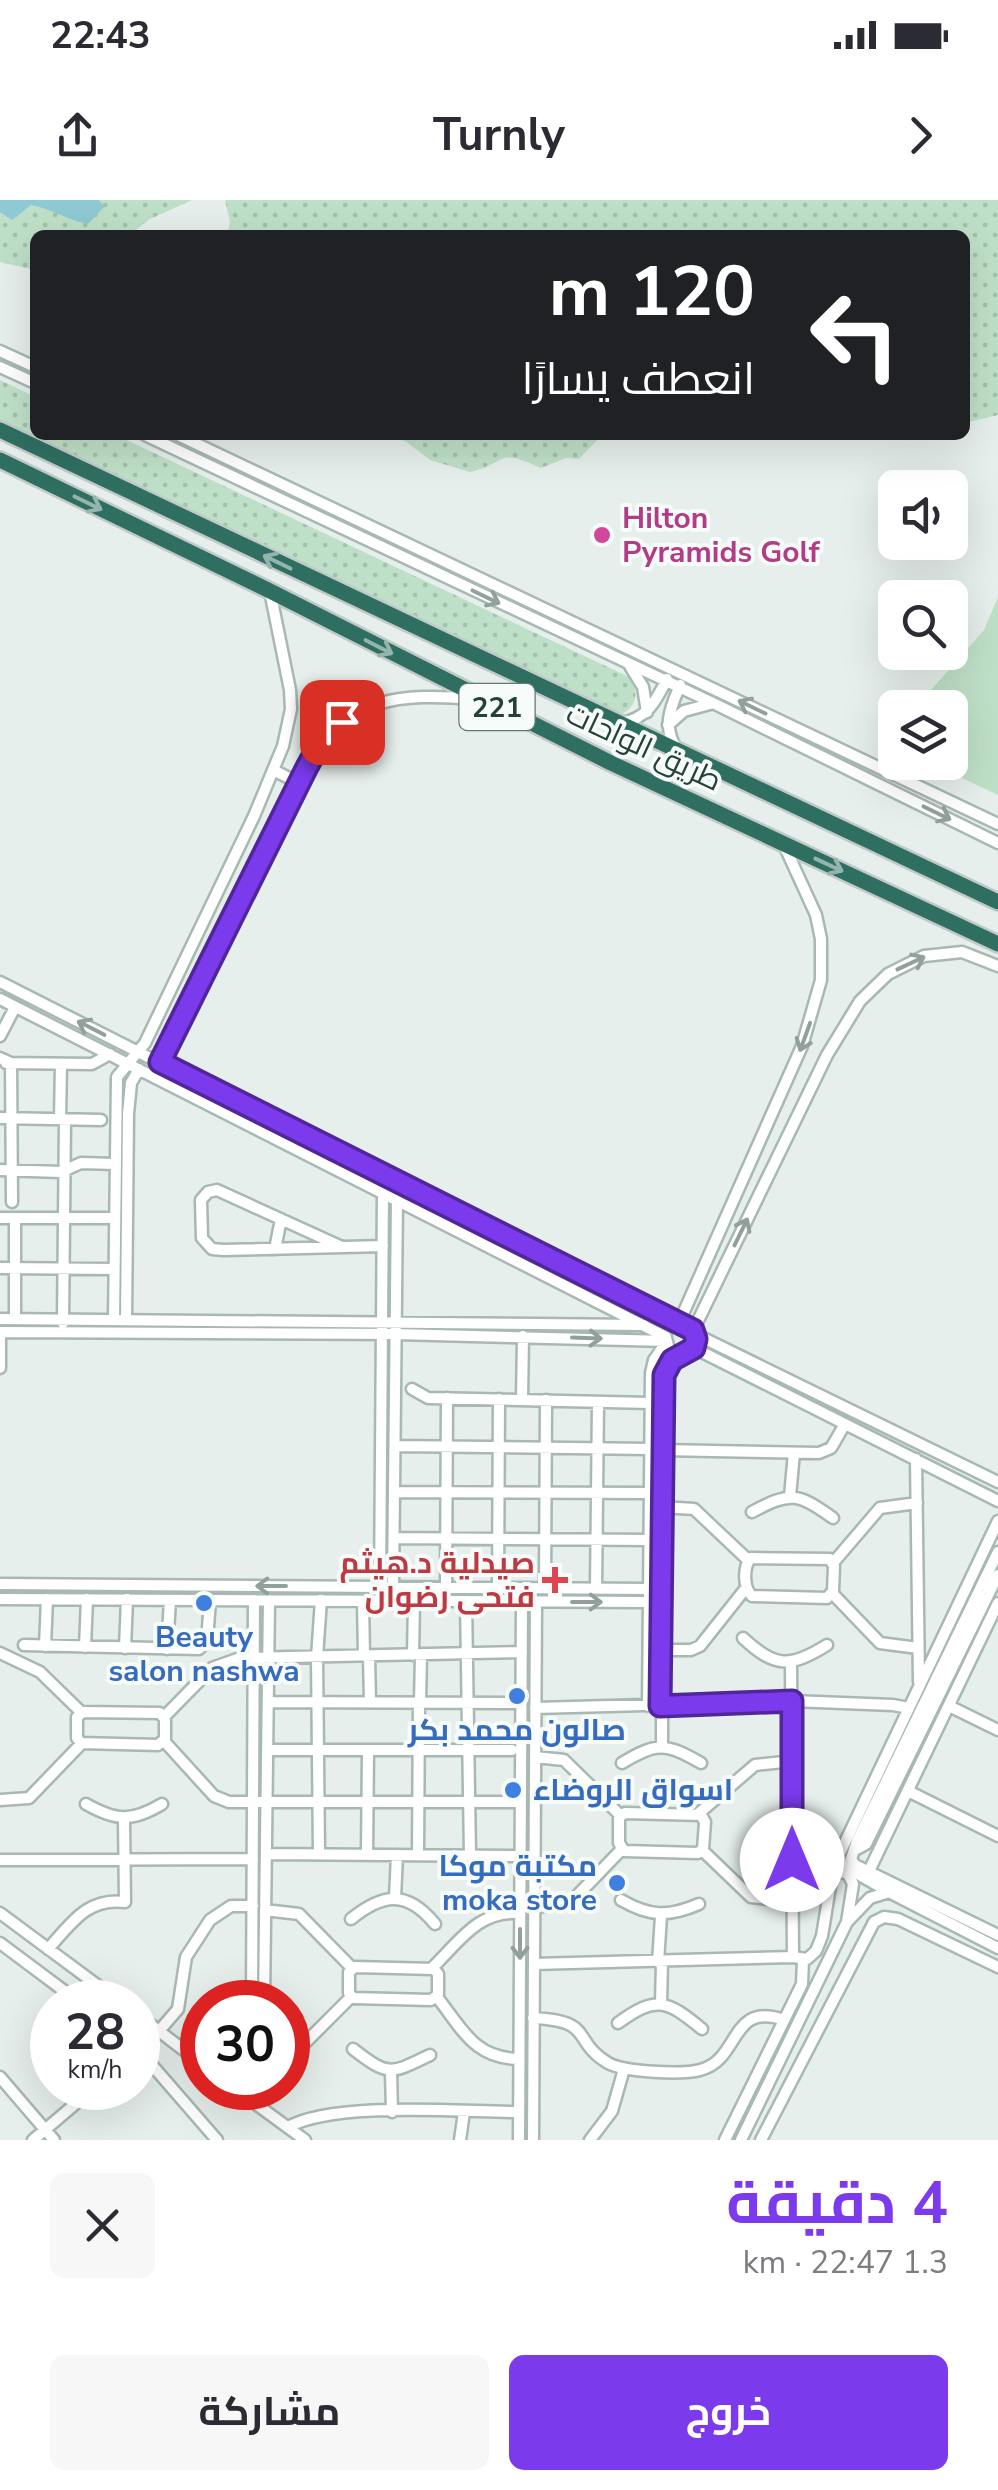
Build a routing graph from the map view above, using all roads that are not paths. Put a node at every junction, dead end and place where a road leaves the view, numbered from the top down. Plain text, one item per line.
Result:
1 (4, 352) edge
2 (30, 365) edge
3 (1, 367) edge
4 (30, 381) edge
5 (0, 430) edge
6 (156, 440) edge
7 (189, 440) edge
8 (0, 460) edge
9 (353, 518) junction
10 (347, 530) junction
11 (270, 591) junction
12 (629, 666) junction
13 (672, 669) junction
14 (684, 675) junction
15 (665, 682) junction
16 (679, 688) junction
17 (480, 699) junction
18 (715, 704) junction
19 (647, 712) junction
20 (614, 722) junction
21 (668, 725) junction
22 (788, 725) junction
23 (809, 734) junction
24 (782, 738) junction
25 (802, 748) junction
26 (680, 752) junction
27 (274, 770) junction
28 (299, 784) junction
29 (998, 824) edge
30 (784, 844) junction
31 (998, 844) edge
32 (998, 902) edge
33 (998, 944) edge
34 (998, 966) edge
35 (1, 990) edge
36 (12, 1011) dead end
37 (152, 1030) junction
38 (0, 1036) edge
39 (171, 1040) junction
40 (139, 1052) junction
41 (110, 1054) junction
42 (4, 1061) edge
43 (127, 1062) junction
44 (160, 1062) junction
45 (61, 1064) junction
46 (143, 1070) junction
47 (6, 1118) edge
48 (63, 1119) junction
49 (101, 1120) dead end
50 (114, 1120) junction
51 (128, 1120) junction
52 (296, 1131) junction
53 (289, 1144) junction
54 (115, 1164) junction
55 (6, 1170) edge
56 (64, 1170) junction
57 (383, 1192) junction
58 (397, 1199) junction
59 (12, 1202) dead end
60 (0, 1218) edge
61 (15, 1218) junction
62 (114, 1218) junction
63 (64, 1220) junction
64 (281, 1220) junction
65 (510, 1239) junction
66 (382, 1246) junction
67 (342, 1247) junction
68 (275, 1249) junction
69 (502, 1252) junction
70 (0, 1268) edge
71 (16, 1268) junction
72 (64, 1268) junction
73 (114, 1269) junction
74 (588, 1295) junction
75 (655, 1312) junction
76 (15, 1313) dead end
77 (0, 1319) edge
78 (63, 1320) junction
79 (120, 1320) junction
80 (585, 1324) junction
81 (678, 1325) junction
82 (648, 1326) junction
83 (240, 1327) junction
84 (382, 1328) junction
85 (396, 1328) junction
86 (489, 1329) junction
87 (0, 1332) edge
88 (63, 1332) junction
89 (694, 1332) junction
90 (523, 1336) junction
91 (640, 1340) junction
92 (666, 1340) junction
93 (694, 1348) junction
94 (680, 1355) junction
95 (654, 1360) junction
96 (0, 1368) edge
97 (650, 1373) junction
98 (664, 1375) junction
99 (412, 1388) dead end
100 (447, 1398) junction
101 (499, 1399) junction
102 (522, 1400) junction
103 (546, 1400) junction
104 (598, 1402) junction
105 (650, 1403) junction
106 (845, 1424) junction
107 (916, 1442) junction
108 (447, 1447) junction
109 (498, 1448) junction
110 (546, 1448) junction
111 (598, 1448) junction
112 (656, 1450) junction
113 (395, 1451) junction
114 (794, 1453) junction
115 (381, 1456) junction
116 (916, 1460) junction
117 (998, 1482) edge
118 (394, 1492) junction
119 (446, 1492) junction
120 (498, 1492) junction
121 (546, 1493) junction
122 (597, 1493) junction
123 (650, 1494) junction
124 (790, 1496) junction
125 (998, 1502) edge
126 (916, 1503) junction
127 (662, 1507) junction
128 (752, 1512) dead end
129 (833, 1518) dead end
130 (998, 1521) edge
131 (394, 1538) junction
132 (446, 1538) junction
133 (498, 1539) junction
134 (545, 1540) junction
135 (596, 1540) junction
136 (655, 1540) junction
137 (998, 1552) edge
138 (748, 1560) junction
139 (834, 1563) junction
140 (998, 1575) edge
141 (0, 1584) edge
142 (148, 1585) junction
143 (306, 1586) junction
144 (380, 1587) junction
145 (393, 1587) junction
146 (446, 1588) junction
147 (498, 1588) junction
148 (544, 1588) junction
149 (746, 1588) junction
150 (596, 1589) junction
151 (649, 1589) junction
152 (832, 1593) junction
153 (0, 1598) edge
154 (47, 1599) junction
155 (87, 1599) junction
156 (127, 1599) junction
157 (149, 1600) junction
158 (170, 1600) junction
159 (210, 1600) junction
160 (254, 1600) junction
161 (269, 1600) junction
162 (307, 1600) junction
163 (321, 1600) junction
164 (363, 1600) junction
165 (414, 1601) junction
166 (466, 1601) junction
167 (522, 1602) junction
168 (536, 1602) junction
169 (649, 1602) junction
170 (998, 1603) edge
171 (972, 1617) junction
172 (995, 1618) edge
173 (743, 1638) dead end
174 (24, 1645) dead end
175 (827, 1645) dead end
176 (45, 1646) junction
177 (85, 1647) junction
178 (125, 1648) junction
179 (918, 1648) junction
180 (167, 1649) junction
181 (661, 1650) junction
182 (522, 1652) junction
183 (0, 1653) edge
184 (467, 1654) junction
185 (417, 1655) junction
186 (367, 1656) junction
187 (317, 1657) junction
188 (254, 1658) junction
189 (268, 1658) junction
190 (792, 1662) junction
191 (919, 1688) junction
192 (792, 1701) junction
193 (268, 1702) junction
194 (318, 1702) junction
195 (370, 1702) junction
196 (420, 1702) junction
197 (468, 1702) junction
198 (515, 1702) dead end
199 (654, 1706) junction
200 (949, 1706) junction
201 (535, 1708) junction
202 (910, 1708) junction
203 (82, 1712) junction
204 (164, 1717) junction
205 (998, 1730) edge
206 (924, 1739) junction
207 (164, 1741) junction
208 (82, 1743) junction
209 (662, 1746) junction
210 (267, 1750) junction
211 (318, 1750) junction
212 (368, 1750) junction
213 (418, 1750) junction
214 (468, 1750) junction
215 (512, 1750) dead end
216 (535, 1758) junction
217 (793, 1762) junction
218 (622, 1763) dead end
219 (701, 1763) dead end
220 (253, 1767) junction
221 (267, 1768) junction
222 (521, 1775) junction
223 (535, 1776) junction
224 (908, 1791) junction
225 (0, 1800) edge
226 (253, 1801) junction
227 (267, 1801) junction
228 (318, 1801) junction
229 (367, 1802) junction
230 (418, 1802) junction
231 (469, 1802) junction
232 (521, 1802) junction
233 (86, 1804) dead end
234 (162, 1804) dead end
235 (698, 1814) junction
236 (620, 1815) junction
237 (124, 1820) junction
238 (998, 1836) edge
239 (622, 1848) junction
240 (857, 1849) junction
241 (702, 1850) junction
242 (266, 1854) junction
243 (319, 1854) junction
244 (366, 1855) junction
245 (396, 1855) junction
246 (418, 1855) junction
247 (470, 1856) junction
248 (520, 1856) junction
249 (124, 1859) junction
250 (253, 1859) junction
251 (0, 1860) edge
252 (869, 1872) junction
253 (889, 1892) junction
254 (395, 1898) junction
255 (621, 1900) dead end
256 (792, 1902) junction
257 (699, 1904) dead end
258 (252, 1906) junction
259 (534, 1907) junction
260 (266, 1910) junction
261 (0, 1913) edge
262 (520, 1913) junction
263 (661, 1916) junction
264 (351, 1919) dead end
265 (846, 1922) junction
266 (435, 1924) dead end
267 (998, 1936) edge
268 (977, 1937) junction
269 (0, 1943) edge
270 (998, 1948) edge
271 (48, 1949) junction
272 (969, 1953) junction
273 (798, 1958) junction
274 (660, 1962) junction
275 (534, 1964) junction
276 (998, 1967) edge
277 (352, 1968) junction
278 (432, 1968) junction
279 (50, 1980) edge
280 (90, 1980) edge
281 (252, 1980) edge
282 (264, 1980) edge
283 (351, 1997) junction
284 (437, 1997) junction
285 (662, 2004) junction
286 (534, 2018) junction
287 (784, 2020) junction
288 (618, 2024) dead end
289 (702, 2029) dead end
290 (160, 2030) edge
291 (160, 2032) edge
292 (310, 2038) edge
293 (180, 2047) edge
294 (533, 2048) junction
295 (353, 2049) dead end
296 (519, 2053) junction
297 (430, 2055) dead end
298 (624, 2069) junction
299 (392, 2072) junction
300 (160, 2074) edge
301 (0, 2077) edge
302 (68, 2110) edge
303 (264, 2110) edge
304 (392, 2112) junction
305 (464, 2112) junction
306 (519, 2112) junction
307 (288, 2128) junction
308 (45, 2130) junction
309 (34, 2140) edge
310 (54, 2140) edge
311 (217, 2140) edge
312 (305, 2140) edge
313 (460, 2140) edge
314 (519, 2140) edge
315 (533, 2140) edge
316 (590, 2140) edge
317 (724, 2140) edge
318 (741, 2140) edge
319 (761, 2140) edge

1 - 2 street
1 - 3 street
3 - 4 street
20 -> 5 highway, طريق الواحات / 221
6 - 10 street
7 - 9 street
8 -> 11 highway, طريق الواحات / 221
9 - 10 street
9 - 13 street
10 -> 12 street
11 -> 17 highway, طريق الواحات / 221
11 - 27 street
12 - 15 street
12 - 19 street
13 - 14 street
13 - 15 street
14 - 16 street
22 -> 14 street
15 - 16 street
15 - 19 street
16 - 18 street
16 - 21 street
17 - 28 street
17 - 30 highway, طريق الواحات / 221
18 - 21 street
18 - 24 street
19 - 20 street
20 - 26 highway, طريق الواحات / 221
21 - 26 street
22 - 23 street
22 - 24 street
23 - 25 street
23 - 29 street
24 - 25 street
25 -> 31 street
26 - 32 highway, طريق الواحات / 221
27 - 28 street
27 - 37 street
28 - 39 street
30 -> 33 highway, طريق الواحات / 221
30 -> 81 street
89 -> 34 street
40 -> 35 street
35 - 41 street
36 - 38 street
37 - 39 street
37 - 40 street
39 - 44 street
40 - 43 street
40 - 44 street
41 - 43 street
41 - 45 street
42 - 45 street
42 - 47 street
43 - 46 street
43 - 50 street
44 - 46 street
44 - 52 street
45 - 48 street
46 - 51 street
46 - 53 street
47 - 48 street
47 - 55 street
48 - 49 street
48 - 56 street
50 - 51 street
50 - 54 street
51 - 79 street
52 - 53 street
52 - 65 street
53 - 57 street
54 - 56 street
54 - 62 street
55 - 56 street
55 - 59 street
56 - 63 street
57 - 58 street
57 - 66 street
58 - 69 street
58 - 85 street
60 - 61 street
61 - 63 street
61 - 71 street
62 - 63 street
62 - 73 street
63 - 72 street
64 - 67 street
64 - 68 street
64 - 68 street
65 - 69 street
65 - 75 street
66 - 67 street
66 - 84 street
67 - 68 street
69 - 74 street
70 - 71 street
71 - 72 street
71 - 76 street
72 - 73 street
72 - 78 street
73 - 79 street
74 - 80 street
74 - 82 street
75 - 81 street
75 - 82 street
77 - 78 street
78 - 79 street
78 - 88 street
79 - 83 street
80 - 82 street
80 - 86 street
81 - 89 street
81 - 92 street
82 - 92 street
83 - 84 street
83 - 88 street
84 - 85 street
84 - 115 street
85 - 86 street
85 - 113 street
86 - 90 street
87 - 88 street
87 - 96 street
89 - 93 street
89 - 107 street
90 -> 91 street
90 - 102 street
91 - 92 street
91 - 95 street
92 - 94 street
92 - 95 street
93 - 94 street
93 - 106 street
94 - 98 street
95 - 97 street
97 - 98 street
97 - 105 street
98 - 112 street
99 - 100 street
100 - 101 street
100 - 108 street
101 - 102 street
101 - 109 street
102 - 103 street
103 - 104 street
103 - 110 street
104 - 105 street
104 - 111 street
105 - 112 street
106 - 114 street
106 - 116 street
107 - 116 street
107 - 117 street
108 - 109 street
108 - 113 street
108 - 119 street
109 - 110 street
109 - 120 street
110 - 111 street
110 - 121 street
111 - 112 street
111 - 122 street
112 - 114 street
112 - 123 street
112 - 127 street
113 - 115 street
113 - 118 street
114 - 124 street
115 - 144 street
116 - 125 street
116 - 126 street
118 - 119 street
118 - 131 street
119 - 120 street
119 - 132 street
120 - 121 street
120 - 133 street
121 - 122 street
121 - 134 street
122 - 123 street
122 - 135 street
123 - 136 street
124 - 128 street
124 - 129 street
126 - 139 street
126 - 179 street
127 - 136 street
127 - 138 street
130 - 191 street
131 - 132 street
131 - 145 street
132 - 133 street
132 - 146 street
133 - 134 street
133 - 147 street
134 - 135 street
134 - 148 street
135 - 136 street
135 - 150 street
136 - 151 street
136 - 181 street
137 - 171 street
138 - 139 street
138 - 149 street
139 - 152 street
140 - 171 street
141 - 142 street
143 -> 142 street
142 - 157 street
143 - 144 street
143 - 162 street
144 - 145 street
145 - 146 street
146 - 147 street
147 - 148 street
148 - 150 street
149 - 152 street
149 - 181 street
150 - 151 street
151 - 169 street
152 - 179 street
153 - 154 street
154 - 155 street
154 - 176 street
155 - 156 street
155 - 177 street
156 - 157 street
156 - 178 street
157 - 158 street
158 - 159 street
158 - 180 street
159 - 160 street
159 - 180 street
160 - 161 street
160 - 188 street
161 - 162 street
161 - 189 street
162 - 163 street
163 - 164 street
163 - 187 street
164 - 165 street
164 - 186 street
165 - 166 street
165 - 185 street
166 - 167 street
166 - 184 street
167 - 168 street
167 - 182 street
168 -> 169 street
168 - 201 street
169 - 199 street
170 - 172 street
171 - 206 street
171 - 240 street
172 - 200 street
173 - 190 street
174 - 176 street
175 - 190 street
176 - 177 street
177 - 178 street
178 - 180 street
179 - 191 street
181 - 199 street
182 - 184 street
182 - 222 street
183 - 203 street
184 - 185 street
184 - 197 street
185 - 186 street
185 - 196 street
186 - 187 street
186 - 195 street
187 - 189 street
187 - 194 street
188 - 189 street
188 - 204 street
188 - 220 street
189 - 193 street
190 - 192 street
191 - 202 street
192 - 199 street
192 - 202 street
192 - 217 street
193 - 194 street
193 - 210 street
194 - 195 street
194 - 211 street
195 - 196 street
196 - 197 street
196 - 213 street
197 - 198 street
197 - 214 street
199 - 201 street
199 - 209 street
200 - 205 street
200 - 206 street
201 - 216 street
202 - 253 street
203 - 204 street
203 - 208 street
204 - 207 street
206 - 224 street
206 - 240 street
207 - 208 street
207 - 226 street
208 - 225 street
209 - 218 street
209 - 219 street
210 - 211 street
210 - 221 street
211 - 212 street
211 - 228 street
212 - 213 street
212 - 229 street
213 - 214 street
213 - 230 street
214 - 215 street
214 - 231 street
216 - 223 street
216 - 236 street
217 - 235 street
217 - 256 street
220 - 221 street
220 - 226 street
221 - 227 street
222 - 223 street
222 - 232 street
223 - 259 street
224 - 238 street
224 - 252 street
226 - 227 street
226 - 250 street
227 - 228 street
227 - 242 street
228 - 229 street
228 - 243 street
229 - 230 street
229 - 244 street
230 - 231 street
230 - 246 street
231 - 232 street
231 - 247 street
232 - 248 street
233 - 237 street
234 - 237 street
235 - 236 street
235 - 241 street
236 - 239 street
237 - 249 street
239 - 241 street
239 - 259 street
240 - 252 street
241 - 256 street
242 - 243 street
242 - 260 street
243 - 244 street
244 - 245 street
245 - 246 street
245 - 254 street
246 - 247 street
247 - 248 street
248 - 262 street
249 - 250 street
249 - 251 street
249 - 271 street
250 - 258 street
252 - 267 street
253 - 265 street
253 - 268 street
254 - 264 street
254 - 266 street
255 - 263 street
256 - 273 street
257 - 263 street
258 - 281 street
258 - 290 street
259 - 275 street
260 - 277 street
260 - 282 street
261 - 271 street
262 - 278 street
262 -> 296 street
263 - 274 street
265 - 273 street
265 - 318 street
268 - 270 street
268 - 272 street
269 - 279 street
271 - 280 street
272 - 276 street
272 - 319 street
273 - 274 street
273 - 287 street
274 - 275 street
274 - 285 street
275 - 286 street
277 - 278 street
277 - 283 street
278 - 284 street
283 - 284 street
283 - 292 street
284 - 296 street
285 - 288 street
285 - 289 street
286 - 294 street
286 - 298 street
287 - 298 street
287 - 317 street
291 - 293 street
294 - 296 street
294 - 315 street
295 - 299 street
296 - 306 street
297 - 299 street
298 - 316 street
299 - 304 street
300 - 311 street
301 - 308 street
302 - 308 street
303 - 307 street
304 - 305 street
304 - 307 street
305 - 306 street
305 - 313 street
306 - 314 street
307 - 312 street
308 - 309 street
308 - 310 street

